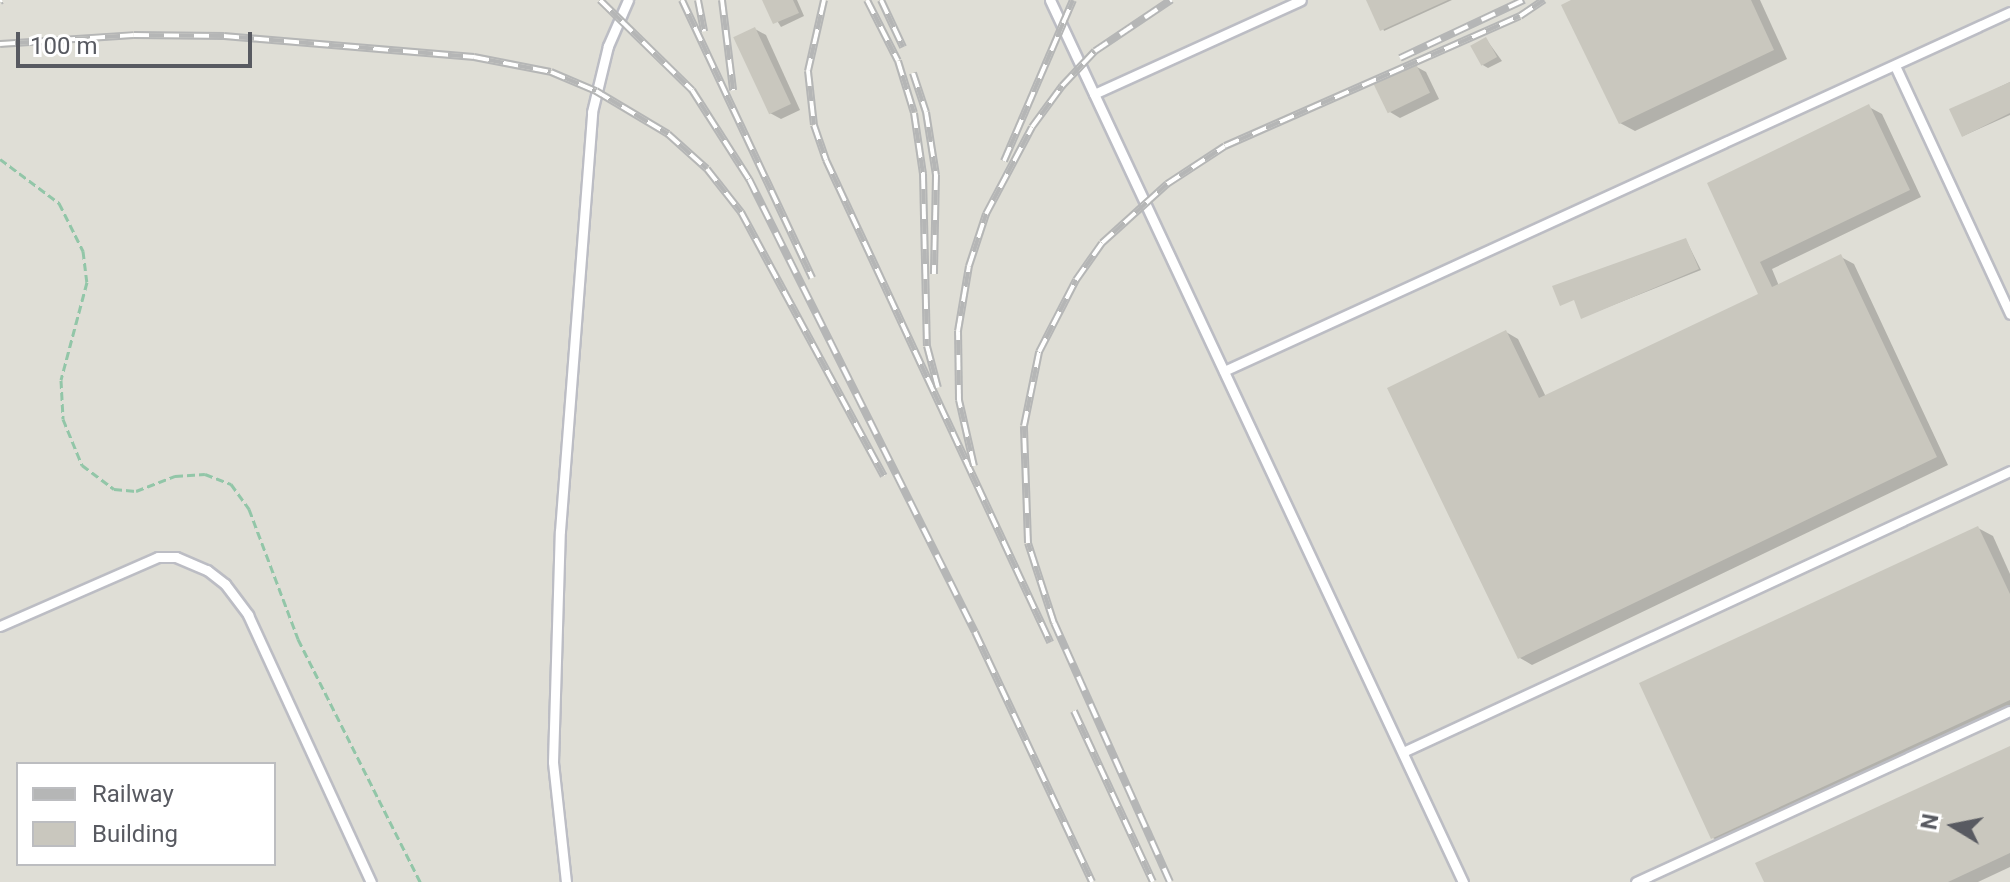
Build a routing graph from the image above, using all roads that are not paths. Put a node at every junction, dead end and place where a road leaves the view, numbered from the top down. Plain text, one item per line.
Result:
1 (628, 0) edge
2 (1050, 0) edge
3 (1301, 0) edge
4 (2010, 12) edge
5 (1896, 68) junction
6 (1094, 94) junction
7 (2010, 314) edge
8 (1224, 371) junction
9 (2010, 471) edge
10 (0, 626) edge
11 (2010, 711) edge
12 (1403, 752) junction
13 (371, 882) edge
14 (566, 882) edge
15 (1463, 882) edge
16 (1636, 882) edge

1 - 14 lane
2 - 6 lane
3 - 6 lane
4 - 5 lane
5 - 7 lane
5 - 8 lane
6 - 8 lane
8 - 12 lane
9 - 12 lane
10 - 13 lane
11 - 16 lane
12 - 15 lane

